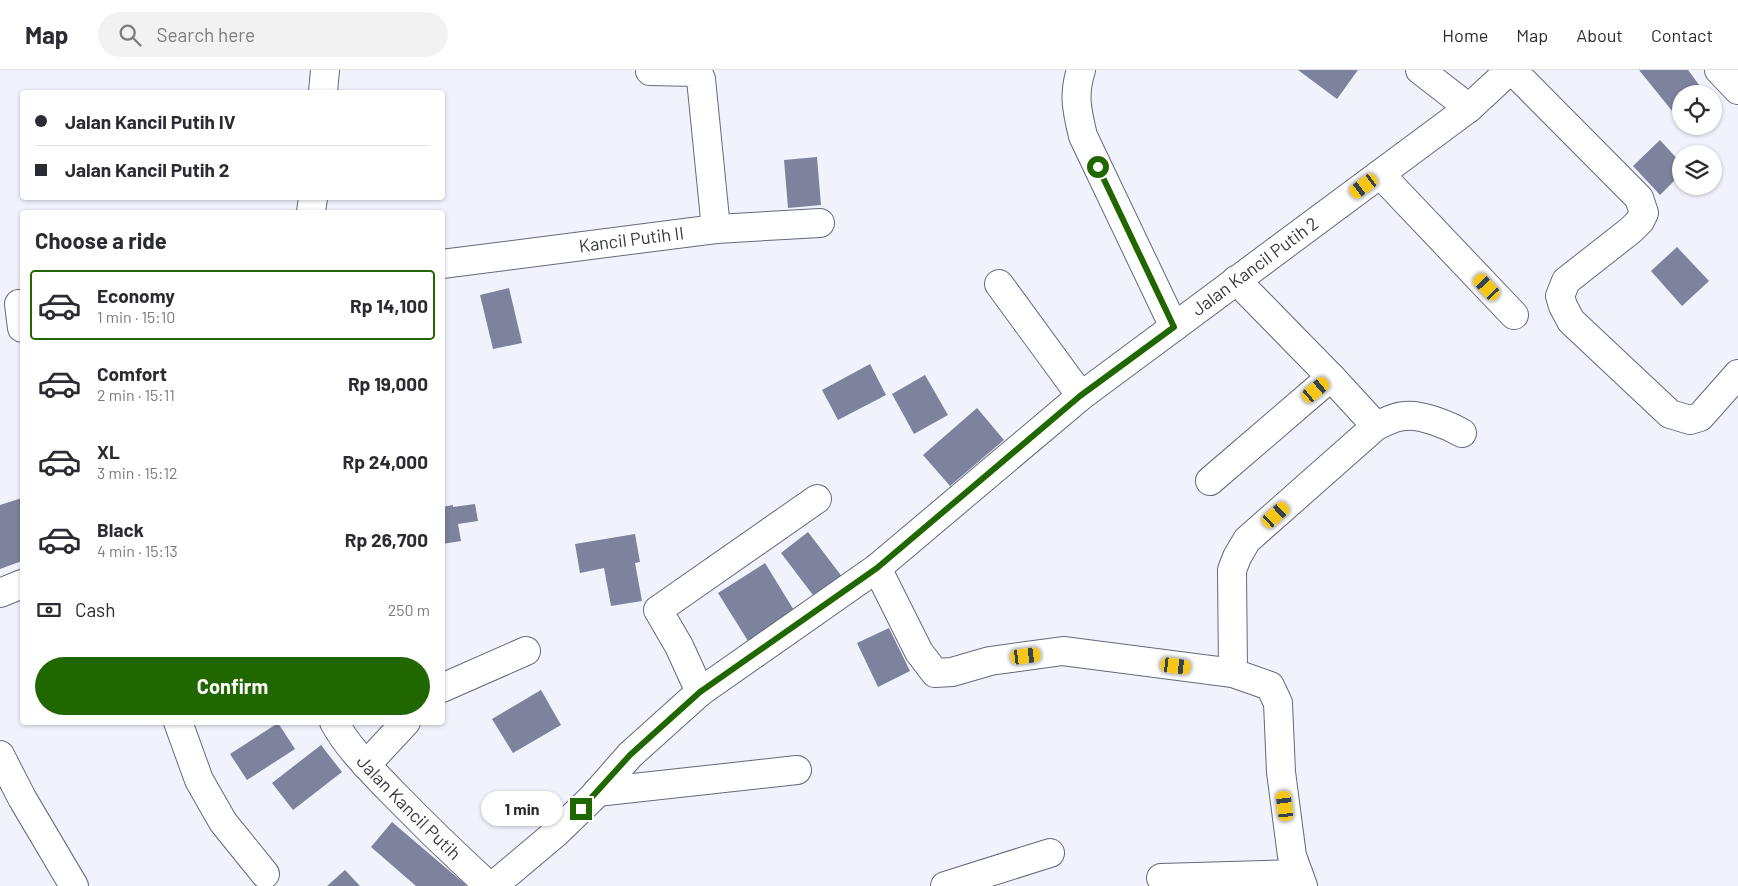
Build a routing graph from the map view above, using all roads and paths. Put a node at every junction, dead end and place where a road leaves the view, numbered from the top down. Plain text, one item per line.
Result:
1 (325, 70) edge
2 (650, 70) edge
3 (1081, 70) edge
4 (1420, 70) edge
5 (1511, 70) edge
6 (1719, 70) edge
7 (323, 90) edge
8 (1738, 90) edge
9 (1469, 108) junction
10 (1380, 174) junction
11 (820, 223) dead end
12 (716, 229) junction
13 (445, 264) edge
14 (1236, 280) junction
15 (999, 284) dead end
16 (1514, 315) dead end
17 (1174, 327) junction
18 (1738, 374) edge
19 (1331, 377) junction
20 (1080, 396) junction
21 (1376, 426) junction
22 (1462, 433) dead end
23 (1210, 481) dead end
24 (817, 499) dead end
25 (877, 568) junction
26 (20, 585) edge
27 (0, 593) edge
28 (526, 651) dead end
29 (1232, 673) junction
30 (445, 687) edge
31 (700, 692) junction
32 (179, 725) edge
33 (336, 725) edge
34 (403, 725) edge
35 (0, 755) edge
36 (366, 765) junction
37 (797, 770) dead end
38 (597, 792) junction
39 (1050, 853) dead end
40 (264, 874) dead end
41 (1161, 878) dead end
42 (1301, 880) edge
43 (74, 886) edge
44 (489, 886) edge
45 (493, 886) edge
46 (945, 886) edge

1 - 7 street
2 - 12 street
3 - 17 street
4 - 9 street
5 - 9 street, Jalan Kancil Putih 2
5 - 18 street
6 - 8 street
9 - 10 street, Jalan Kancil Putih 2
10 - 14 street, Jalan Kancil Putih 2
10 - 16 street
11 - 12 street, Kancil Putih II
12 - 13 street, Kancil Putih II
14 - 17 street, Jalan Kancil Putih 2
14 - 19 street
15 - 20 street
17 - 20 street, Jalan Kancil Putih 2
19 - 21 street
19 - 23 street
20 - 25 street, Jalan Kancil Putih 2
21 - 22 street
21 - 29 street
24 - 31 street
25 - 29 street
25 - 31 street, Jalan Kancil Putih 2
26 - 27 street
28 - 30 street
29 - 42 street
31 - 38 street, Jalan Kancil Putih 2
32 - 40 street
33 - 36 street, Jalan Kancil Putih
34 - 36 street
35 - 43 street
36 - 44 street, Jalan Kancil Putih
37 - 38 street
38 - 45 street, Jalan Kancil Putih 2
39 - 46 street
41 - 42 street

